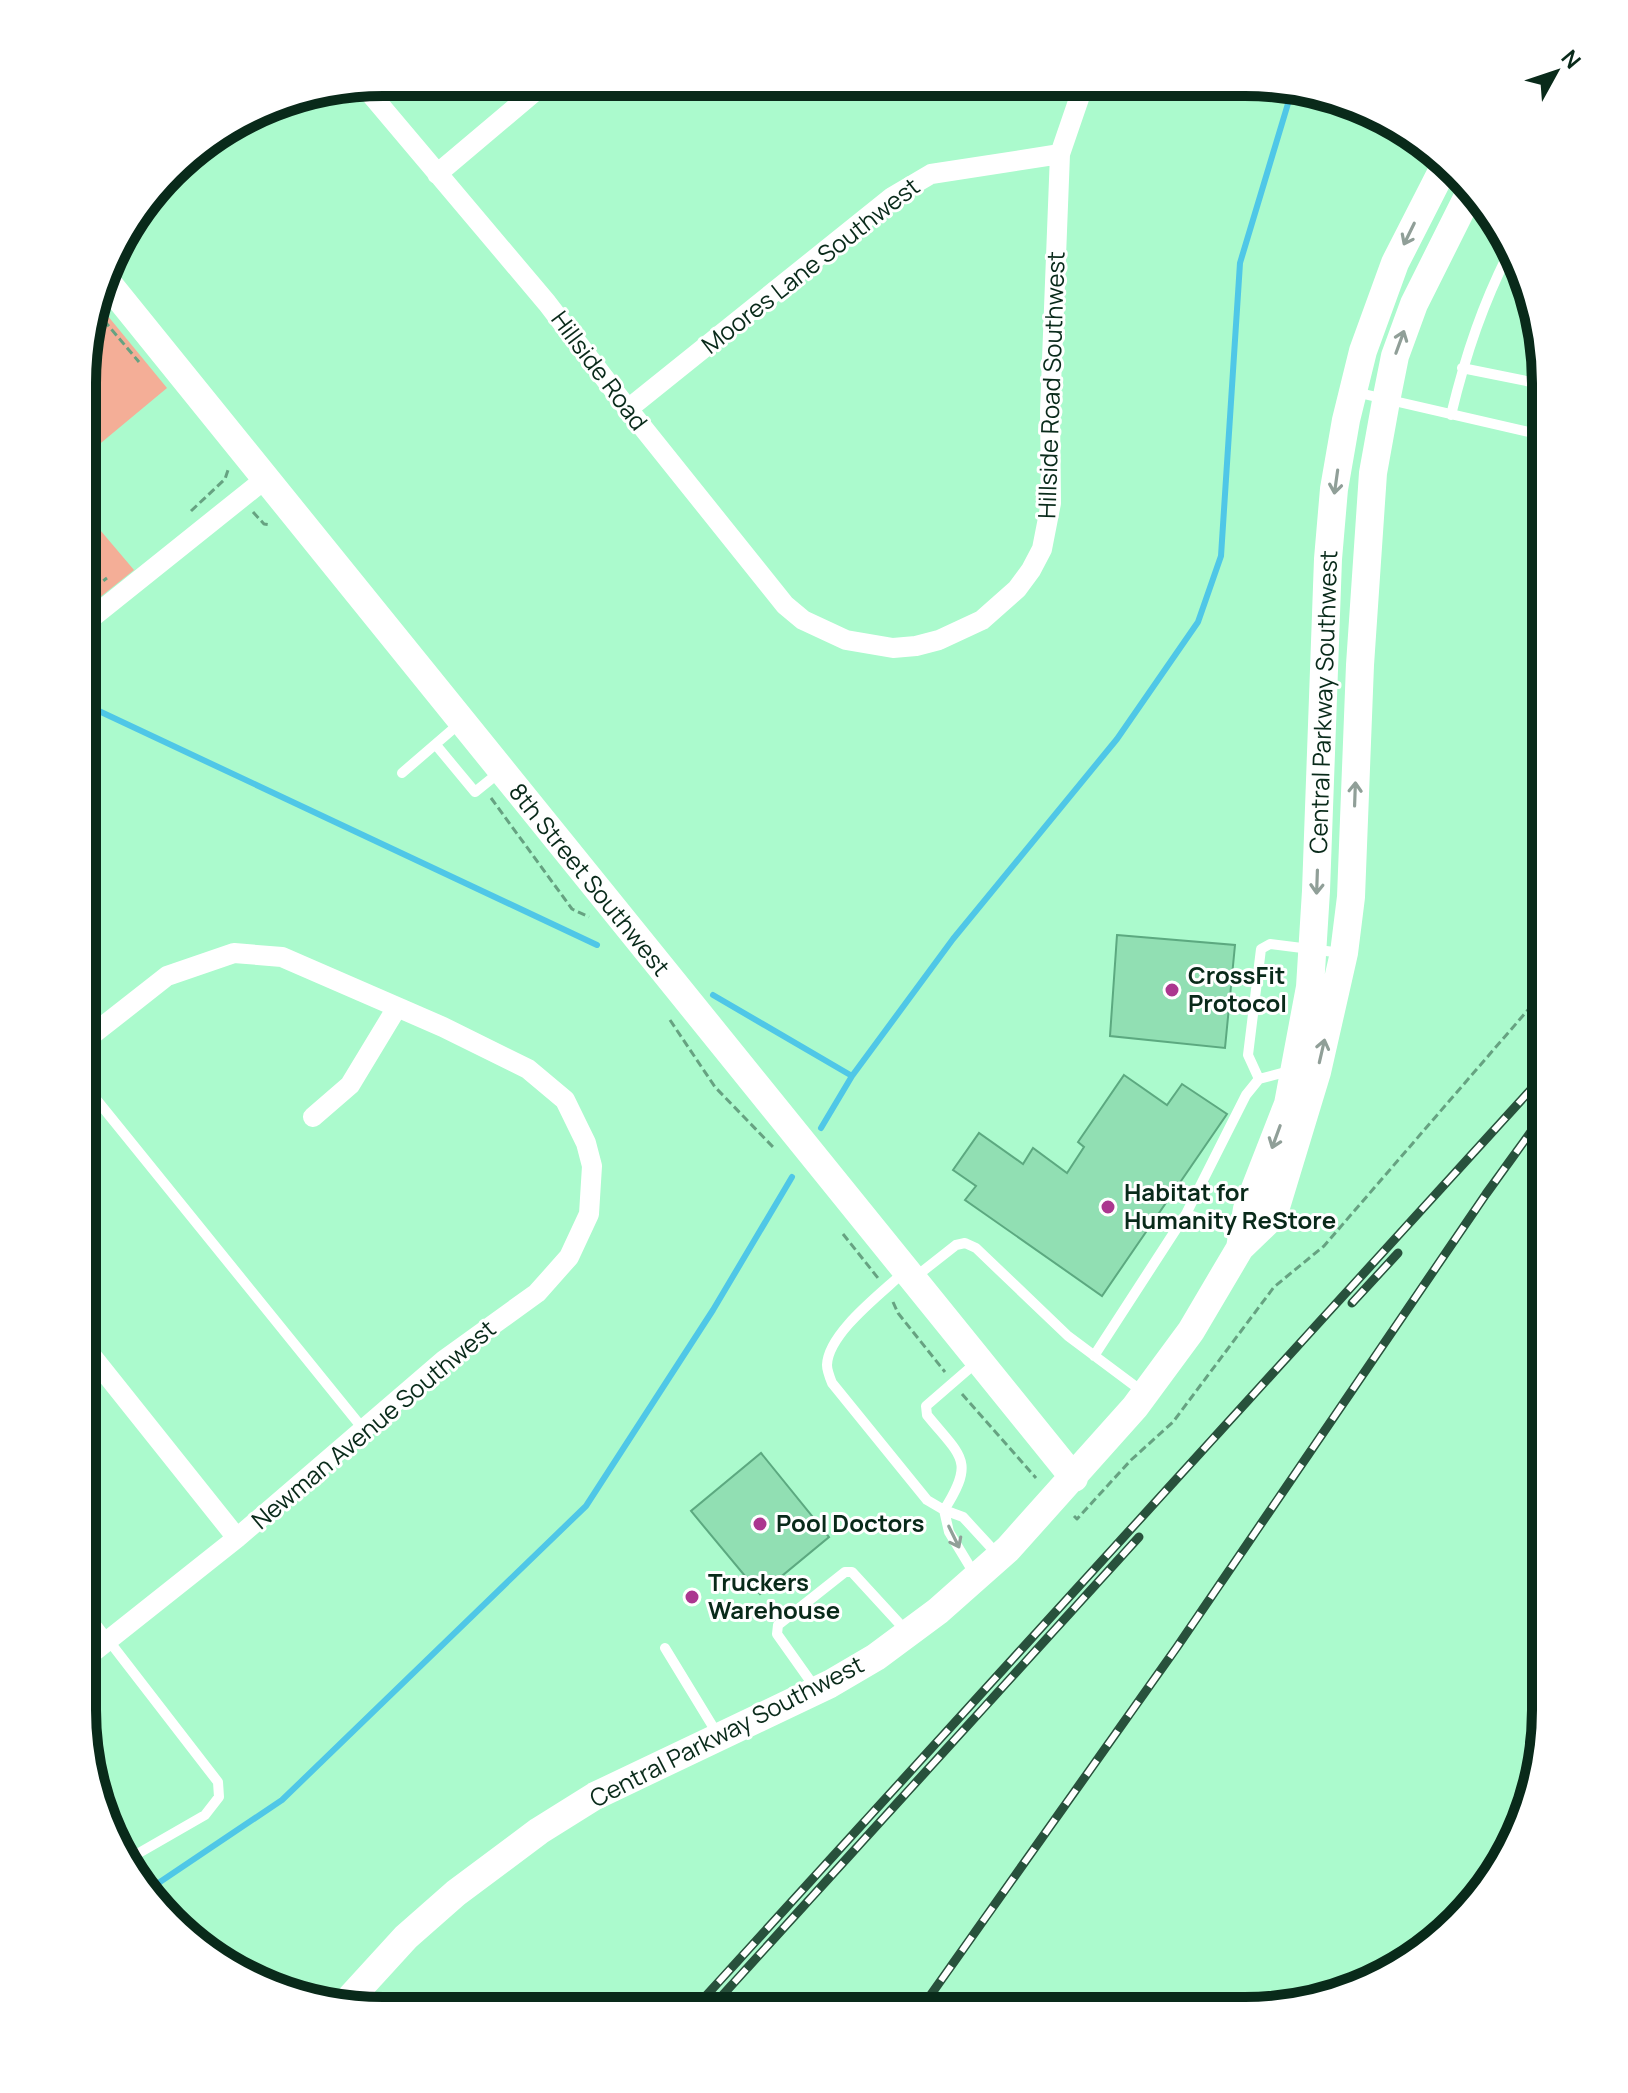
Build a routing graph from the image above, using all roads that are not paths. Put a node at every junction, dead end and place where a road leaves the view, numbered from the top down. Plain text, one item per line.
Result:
1 (529, 96) edge
2 (1080, 96) edge
3 (373, 97) edge
4 (1060, 154) junction
5 (1441, 173) edge
6 (437, 174) junction
7 (1466, 200) edge
8 (1504, 261) edge
9 (112, 288) edge
10 (1462, 368) junction
11 (1532, 382) edge
12 (1353, 392) junction
13 (1386, 401) junction
14 (628, 409) junction
15 (1451, 415) junction
16 (1532, 433) edge
17 (265, 479) junction
18 (96, 614) edge
19 (846, 640) joint
20 (462, 722) junction
21 (436, 745) junction
22 (402, 773) dead end
23 (492, 778) junction
24 (1313, 948) junction
25 (1344, 953) junction
26 (396, 1009) junction
27 (96, 1032) edge
28 (1295, 1070) junction
29 (1259, 1079) junction
30 (96, 1099) edge
31 (313, 1117) dead end
32 (1186, 1214) junction
33 (1240, 1248) junction
34 (901, 1280) junction
35 (1094, 1356) junction
36 (96, 1361) edge
37 (978, 1361) junction
38 (1145, 1393) junction
39 (364, 1430) junction
40 (1074, 1478) junction
41 (944, 1510) junction
42 (237, 1538) junction
43 (999, 1557) junction
44 (976, 1577) junction
45 (96, 1622) edge
46 (908, 1633) junction
47 (110, 1639) junction
48 (665, 1648) dead end
49 (96, 1650) edge
50 (817, 1690) junction
51 (720, 1737) junction
52 (135, 1855) edge
53 (353, 1995) edge

1 - 6 street
2 - 4 street, Hillside Road Southwest
3 - 6 street, Hillside Road
4 - 14 street, Moores Lane Southwest
4 - 19 street, Hillside Road Southwest
5 -> 12 street, Central Parkway Southwest
6 - 14 street, Hillside Road
13 -> 7 street, Central Parkway Southwest
8 - 10 lane
9 - 17 street, 8th Street Southwest
10 - 11 lane
10 - 15 lane
12 - 13 lane
12 -> 24 street, Central Parkway Southwest
13 - 15 lane
25 -> 13 street, Central Parkway Southwest
14 - 19 street, Hillside Road
15 - 16 lane
17 - 18 street
17 - 20 street, 8th Street Southwest
20 - 21 lane
20 - 23 street, 8th Street Southwest
21 - 22 lane
21 - 23 lane
23 - 34 street, 8th Street Southwest
24 - 25 lane
24 - 28 street, Central Parkway Southwest
24 - 29 lane
33 -> 25 street, Central Parkway Southwest
26 - 27 street, Newman Avenue Southwest
26 - 31 street
26 - 39 street, Newman Avenue Southwest
28 - 29 lane
28 -> 33 street, Central Parkway Southwest
29 - 32 lane
30 - 39 lane
32 - 33 lane
32 - 35 lane
33 - 38 street, Central Parkway Southwest
34 - 35 lane
34 - 37 street, 8th Street Southwest
34 - 41 lane
35 - 38 lane
36 - 42 street
37 - 40 street, 8th Street Southwest
37 - 41 lane
38 - 40 street, Central Parkway Southwest
39 - 42 street, Newman Avenue Southwest
40 - 43 street, Central Parkway Southwest
41 - 43 lane
41 -> 44 lane
42 - 47 street, Newman Avenue Southwest
43 - 44 street, Central Parkway Southwest
44 - 46 street, Central Parkway Southwest
45 - 47 lane
46 - 50 street, Central Parkway Southwest
46 - 50 lane
47 - 49 street, Newman Avenue Southwest
47 - 52 lane
48 - 51 lane
50 - 51 street, Central Parkway Southwest
51 - 53 street, Central Parkway Southwest

